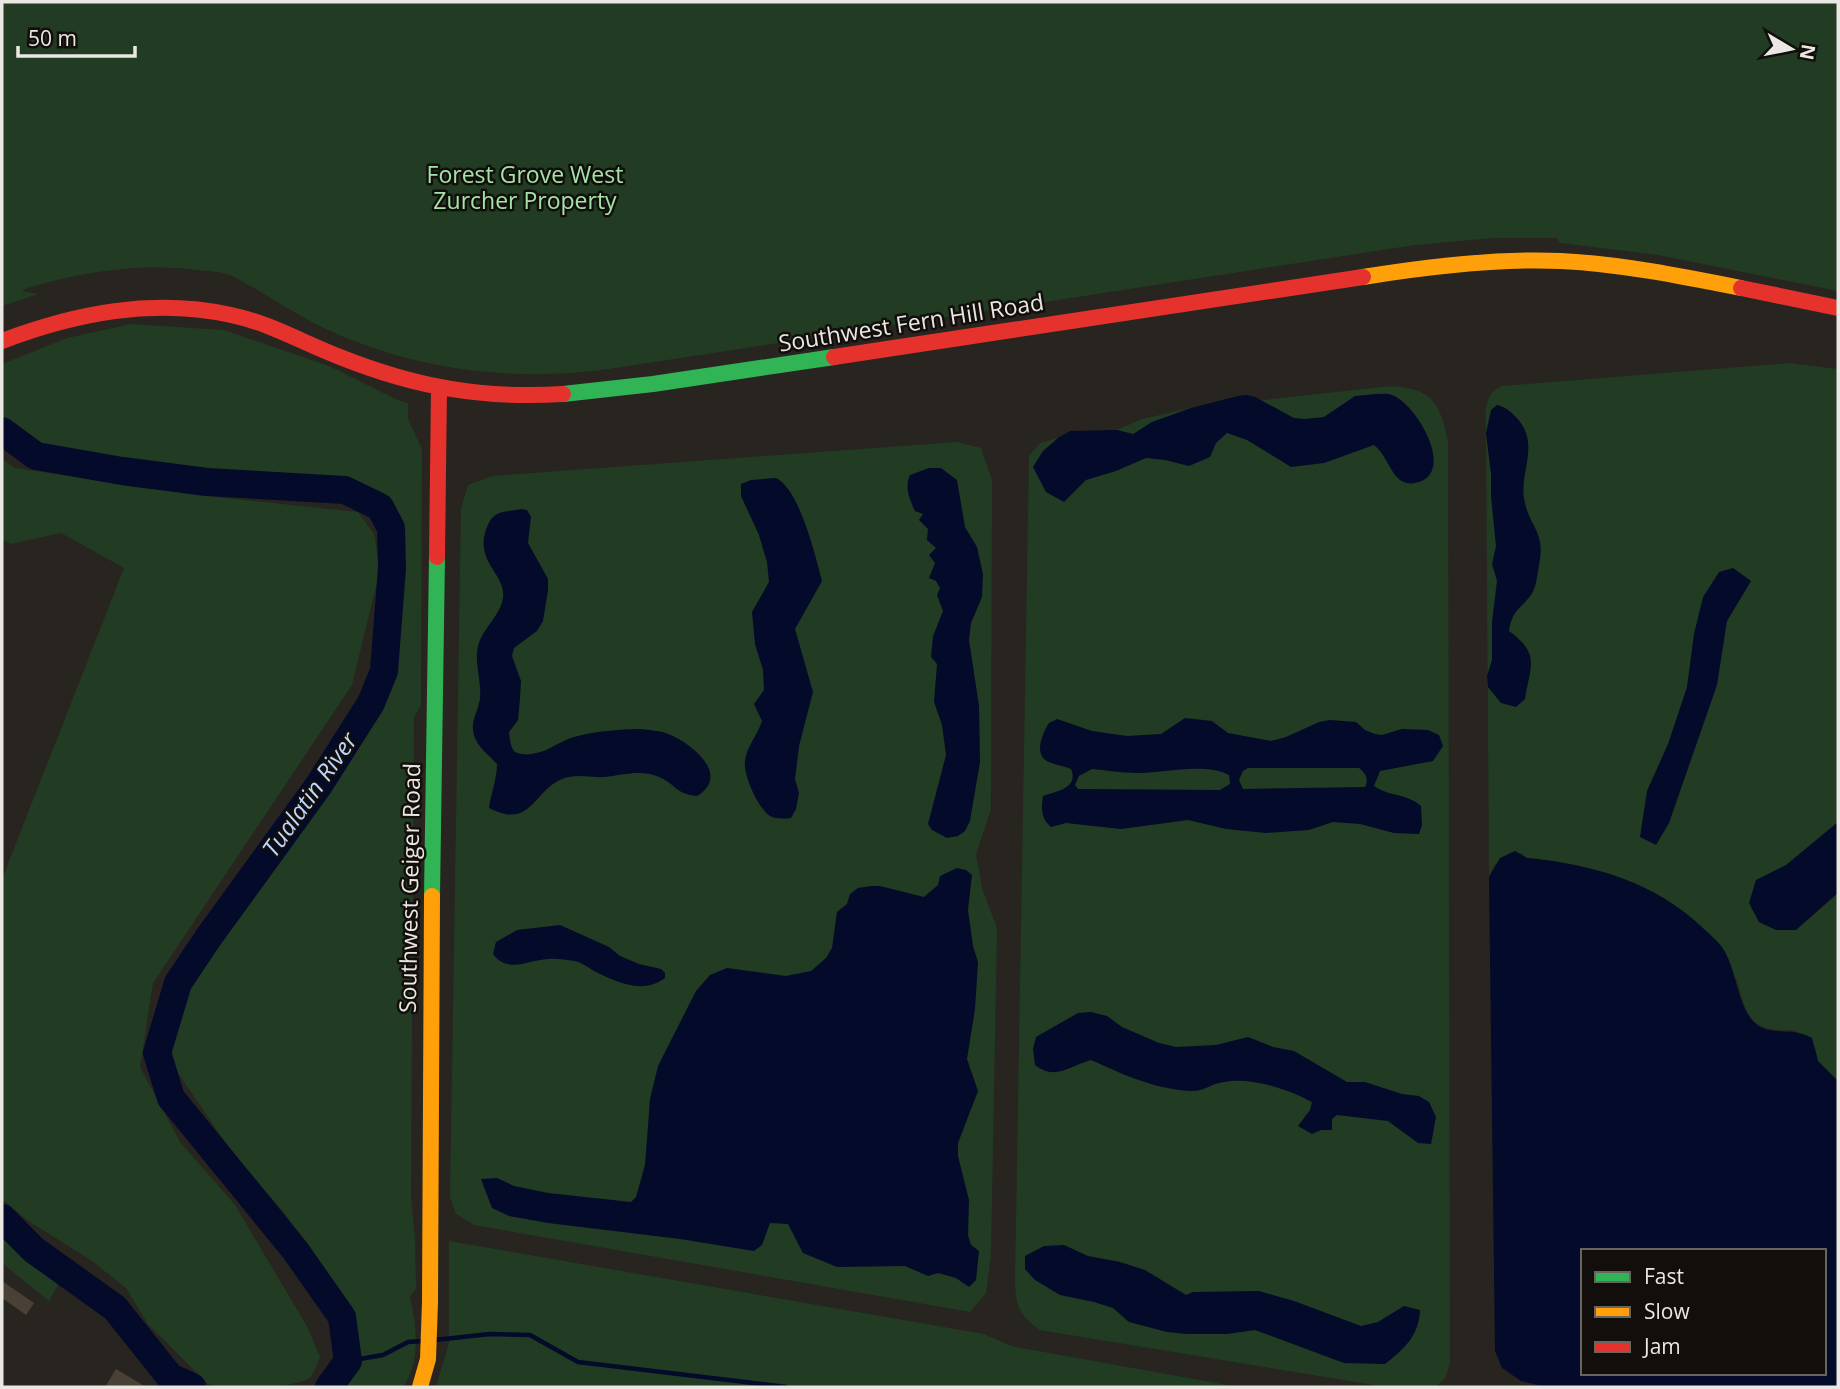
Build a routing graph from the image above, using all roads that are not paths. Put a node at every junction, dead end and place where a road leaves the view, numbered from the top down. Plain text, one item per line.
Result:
1 (1838, 308) edge
2 (2, 341) edge
3 (439, 388) junction
4 (421, 1383) edge

1 - 3 street, Southwest Fern Hill Road
2 - 3 street, Southwest Fern Hill Road
3 - 4 street, Southwest Geiger Road

